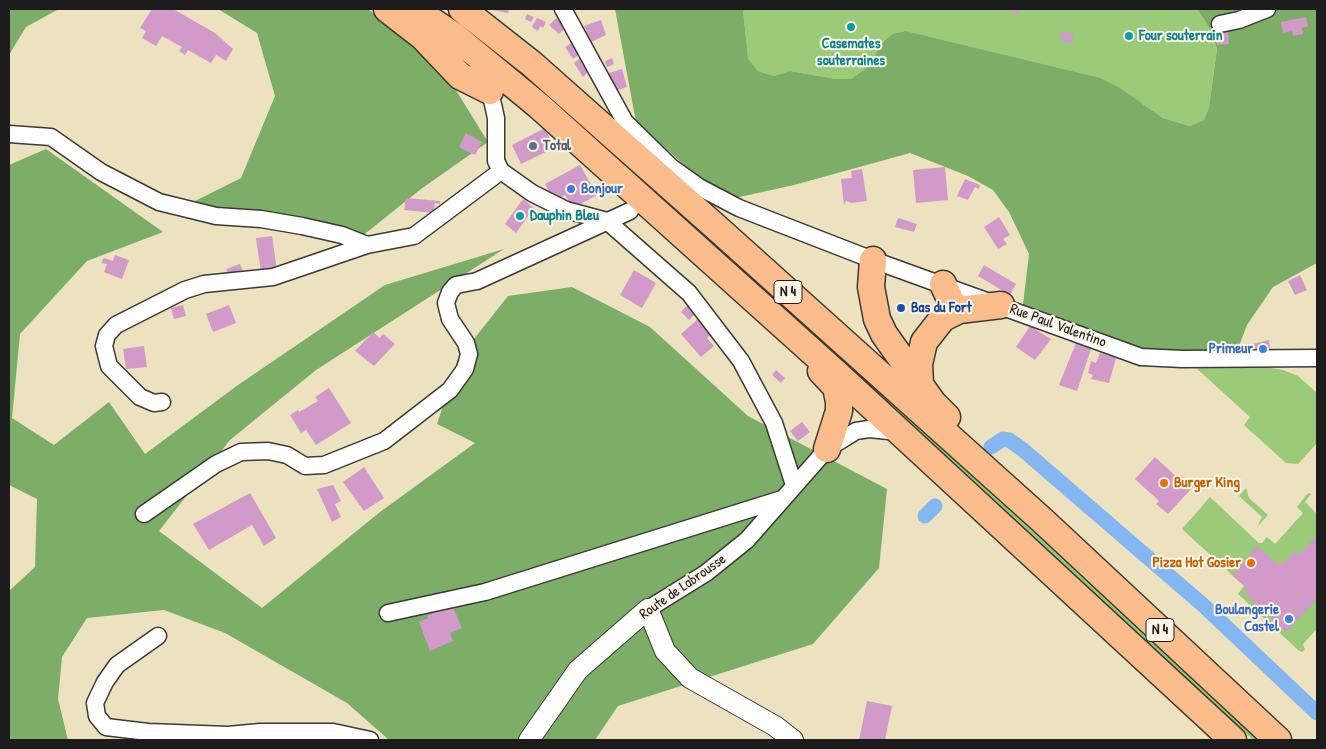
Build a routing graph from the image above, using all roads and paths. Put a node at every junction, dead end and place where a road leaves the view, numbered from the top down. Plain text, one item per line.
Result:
1 (387, 9) edge
2 (414, 9) edge
3 (462, 9) edge
4 (563, 9) edge
5 (1267, 9) edge
6 (1220, 24) dead end
7 (532, 64) junction
8 (490, 90) joint
9 (624, 122) junction
10 (9, 134) edge
11 (500, 171) junction
12 (619, 216) junction
13 (367, 244) junction
14 (873, 260) junction
15 (942, 284) junction
16 (757, 301) junction
17 (1001, 305) junction
18 (941, 319) junction
19 (796, 336) junction
20 (1317, 358) edge
21 (920, 383) junction
22 (162, 402) dead end
23 (900, 432) junction
24 (827, 449) junction
25 (794, 485) junction
26 (782, 499) junction
27 (144, 514) dead end
28 (1042, 520) junction
29 (648, 609) junction
30 (388, 613) dead end
31 (158, 636) dead end
32 (370, 740) edge
33 (529, 740) edge
34 (793, 740) edge
35 (1234, 740) edge
36 (1278, 740) edge

1 - 8 highway
2 - 16 highway, N 4
3 - 7 highway, N 4
4 - 9 street, Rue Paul Valentino
5 - 6 street
7 - 9 highway
7 - 28 highway, N 4
8 - 11 street
9 - 14 street, Rue Paul Valentino
10 - 13 street
11 - 12 street
11 - 13 street
12 - 16 highway
12 - 25 street
12 - 27 street
13 - 22 street
14 - 15 street, Rue Paul Valentino
14 - 21 highway
15 - 17 street, Rue Paul Valentino
15 - 18 highway
16 - 19 highway, N 4
17 - 18 highway
17 - 20 street, Rue Paul Valentino
18 - 21 highway
19 - 23 highway, N 4
19 - 24 highway
21 - 28 highway
23 - 24 street, Route de Labrousse
23 - 35 highway, N 4
24 - 25 street, Route de Labrousse
25 - 26 street, Route de Labrousse
26 - 29 street, Route de Labrousse
26 - 30 street
28 - 36 highway, N 4
29 - 33 street, Route de Labrousse
29 - 34 street
31 - 32 street

